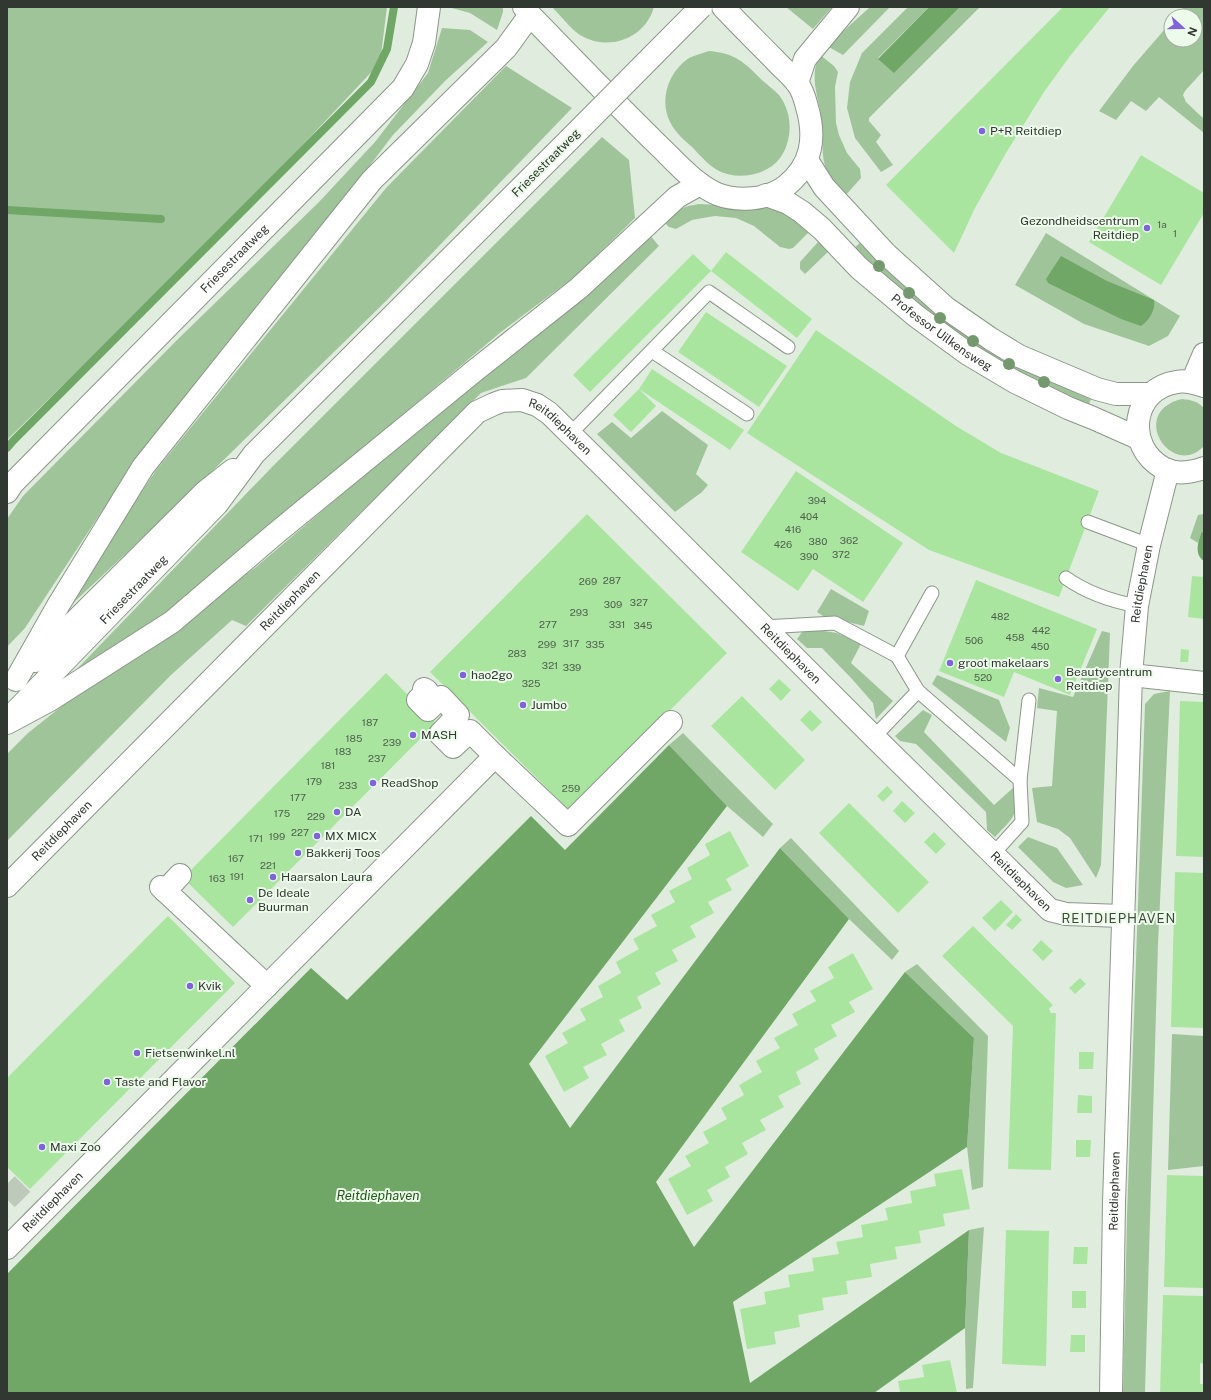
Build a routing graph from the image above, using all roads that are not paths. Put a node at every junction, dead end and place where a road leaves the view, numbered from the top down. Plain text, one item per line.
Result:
1 (428, 7) edge
2 (701, 7) edge
3 (723, 7) edge
4 (848, 7) edge
5 (527, 11) edge
6 (797, 83) junction
7 (807, 160) junction
8 (700, 184) junction
9 (766, 196) junction
10 (788, 347) dead end
11 (652, 351) junction
12 (1204, 354) edge
13 (1198, 384) edge
14 (1151, 394) junction
15 (747, 414) dead end
16 (570, 434) junction
17 (1138, 438) junction
18 (254, 454) junction
19 (1204, 468) edge
20 (1168, 470) junction
21 (7, 492) edge
22 (1088, 522) dead end
23 (1149, 545) junction
24 (1066, 578) dead end
25 (932, 592) dead end
26 (1137, 606) junction
27 (763, 626) junction
28 (897, 656) junction
29 (1131, 675) junction
30 (1204, 683) edge
31 (11, 684) edge
32 (424, 688) dead end
33 (918, 691) junction
34 (1029, 700) dead end
35 (7, 720) edge
36 (671, 722) dead end
37 (7, 723) edge
38 (874, 737) junction
39 (495, 756) junction
40 (1020, 780) junction
41 (993, 854) junction
42 (180, 875) dead end
43 (7, 886) edge
44 (1122, 916) junction
45 (267, 986) junction
46 (7, 1248) edge
47 (1111, 1393) edge

1 - 21 street, Friesestraatweg
2 - 18 street, Friesestraatweg, bridge
3 - 6 street
4 - 6 street
5 - 8 street
5 - 31 street
6 - 7 street
7 - 9 street
7 - 14 street, Professor Uilkensweg
8 - 9 street
8 - 37 street
9 - 17 street, Professor Uilkensweg
10 - 11 lane
11 - 15 lane
11 - 16 lane
12 - 13 street
13 - 14 street
14 - 17 street
16 - 27 street, Reitdiephaven
16 - 43 street, Reitdiephaven
17 - 20 street
18 - 31 street, Friesestraatweg
18 - 35 street, Friesestraatweg
19 - 20 street
20 - 23 street, Reitdiephaven
22 - 23 lane
23 - 26 street, Reitdiephaven
24 - 26 lane
25 - 28 lane
26 - 29 street, Reitdiephaven
27 - 28 lane
27 - 38 street, Reitdiephaven
28 - 33 lane
29 - 30 street
29 - 44 street, Reitdiephaven
32 - 39 street
33 - 38 lane
33 - 40 lane
34 - 40 lane
36 - 39 street
38 - 41 street, Reitdiephaven
39 - 45 street, Reitdiephaven
40 - 41 lane
41 - 44 street, Reitdiephaven
42 - 45 street
44 - 47 street, Reitdiephaven
45 - 46 street, Reitdiephaven

